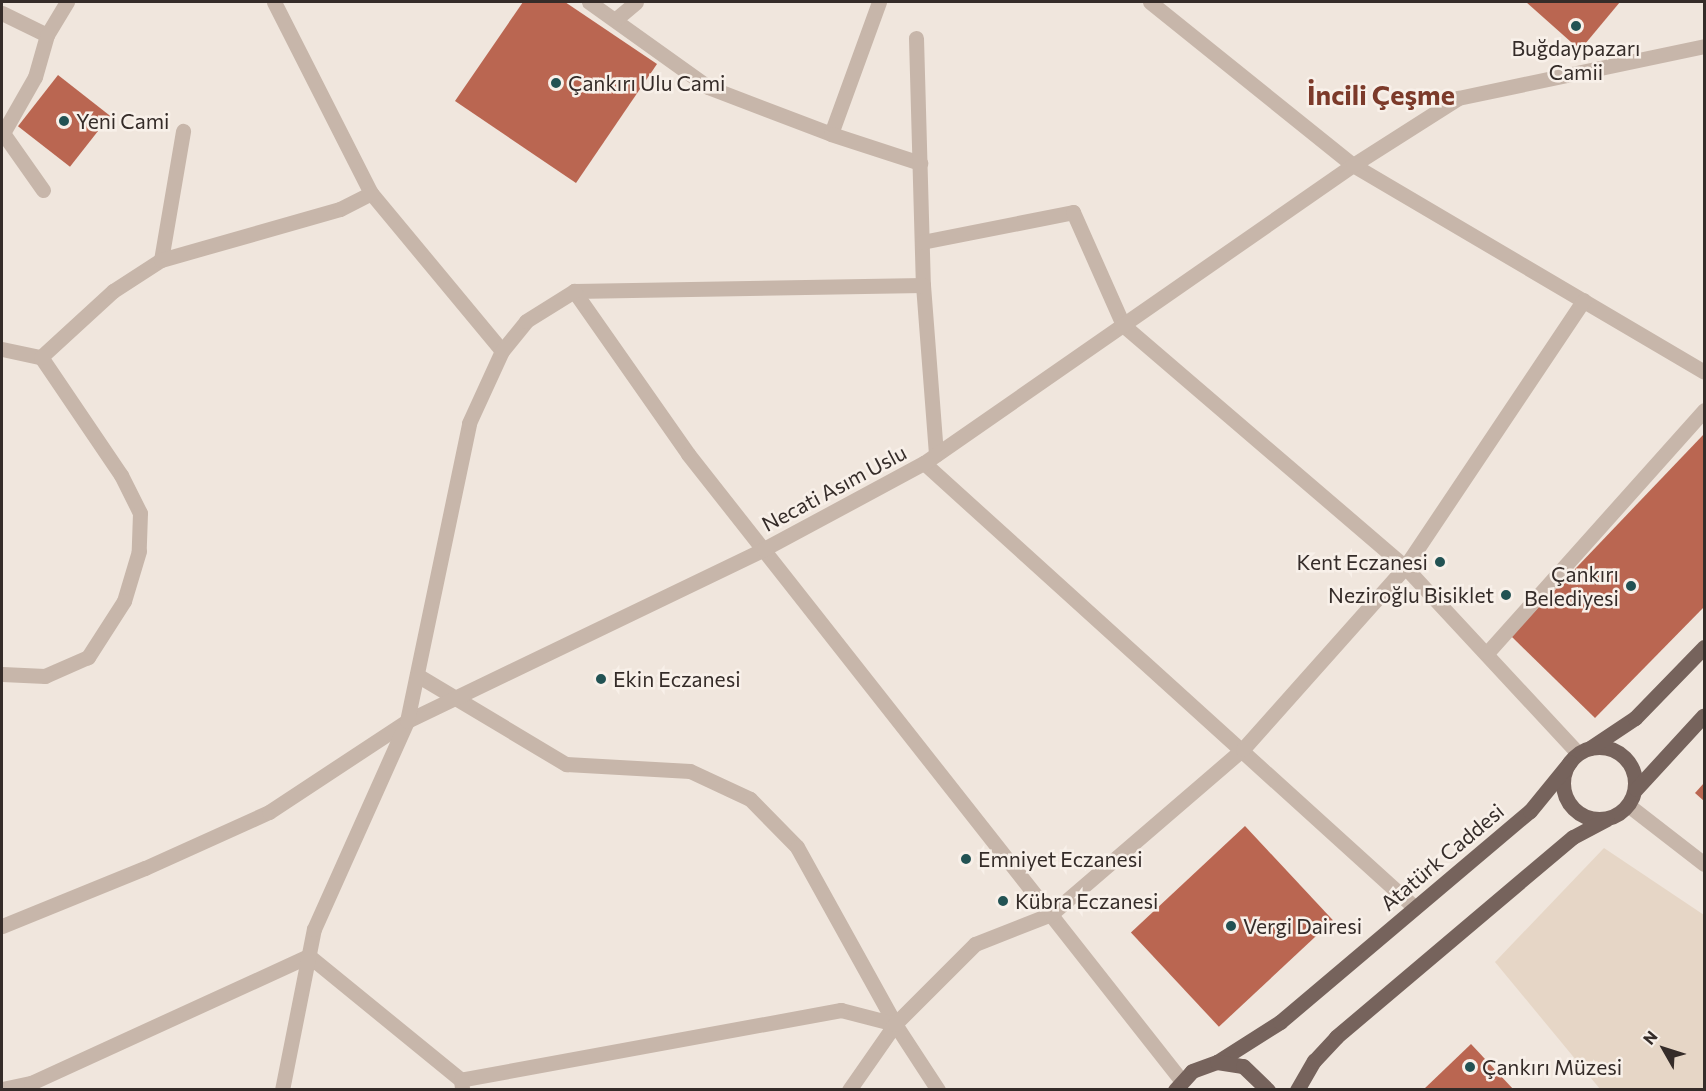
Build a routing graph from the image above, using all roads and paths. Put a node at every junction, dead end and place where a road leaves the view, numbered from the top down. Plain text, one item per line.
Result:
1 (67, 2) edge
2 (274, 2) edge
3 (589, 2) edge
4 (636, 2) edge
5 (879, 2) edge
6 (1150, 2) edge
7 (2, 13) edge
8 (616, 20) junction
9 (47, 35) junction
10 (916, 38) dead end
11 (1704, 46) edge
12 (183, 131) dead end
13 (831, 134) junction
14 (920, 163) junction
15 (1353, 165) junction
16 (43, 190) dead end
17 (371, 193) junction
18 (922, 242) junction
19 (161, 260) junction
20 (923, 285) junction
21 (574, 291) junction
22 (1584, 300) junction
23 (1123, 325) junction
24 (2, 349) edge
25 (502, 351) junction
26 (41, 357) junction
27 (1704, 372) edge
28 (1704, 410) edge
29 (930, 459) junction
30 (764, 549) junction
31 (1405, 567) junction
32 (1704, 647) edge
33 (1487, 653) junction
34 (2, 674) edge
35 (417, 675) junction
36 (455, 698) junction
37 (1704, 716) edge
38 (407, 721) junction
39 (1243, 749) junction
40 (1579, 754) junction
41 (1635, 789) junction
42 (1628, 805) junction
43 (1607, 819) junction
44 (1704, 864) edge
45 (1413, 906) junction
46 (1051, 914) junction
47 (2, 926) edge
48 (309, 956) junction
49 (895, 1024) junction
50 (1217, 1062) junction
51 (461, 1085) edge
52 (1178, 1085) edge
53 (33, 1086) edge
54 (2, 1089) edge
55 (282, 1089) edge
56 (849, 1089) edge
57 (938, 1089) edge
58 (1268, 1089) edge
59 (1297, 1089) edge

1 - 9 street
2 - 17 street
3 - 8 street
4 - 8 street
5 - 13 street
6 - 15 street
7 - 9 street
8 - 13 street
9 - 16 street
10 - 14 street
11 - 15 street, Necati Asım Uslu
12 - 19 street
13 - 14 street
14 - 18 street
15 - 22 street
15 - 23 street, Necati Asım Uslu
17 - 19 street
17 - 25 street
18 - 20 street
18 - 23 street
19 - 26 street
20 - 21 street
20 - 29 street
21 - 25 street
21 - 30 street
22 - 27 street
22 - 31 street
23 - 29 street, Necati Asım Uslu
23 - 31 street
24 - 26 street
25 - 35 street
26 - 34 street
28 - 33 street
29 - 30 street, Necati Asım Uslu
29 - 39 street
30 - 36 street, Necati Asım Uslu
30 - 46 street
31 - 33 street
31 - 39 street
32 - 40 main road, Atatürk Caddesi
33 - 40 street
35 - 36 street
35 - 38 street
36 - 38 street, Necati Asım Uslu
36 - 49 street
37 - 41 main road
38 - 47 street, Necati Asım Uslu
38 - 48 street
39 - 45 street
39 - 46 street
40 - 41 main road
40 - 43 main road
40 - 45 main road, Atatürk Caddesi
41 - 42 main road
42 - 43 main road
42 - 44 street
43 - 59 main road
45 - 50 main road, Atatürk Caddesi
46 - 49 street
46 - 52 street
48 - 51 street
48 - 53 street
48 - 55 street
49 - 51 street
49 - 56 street
49 - 57 street
50 - 52 main road, Atatürk Caddesi
50 - 58 main road
53 - 54 street

